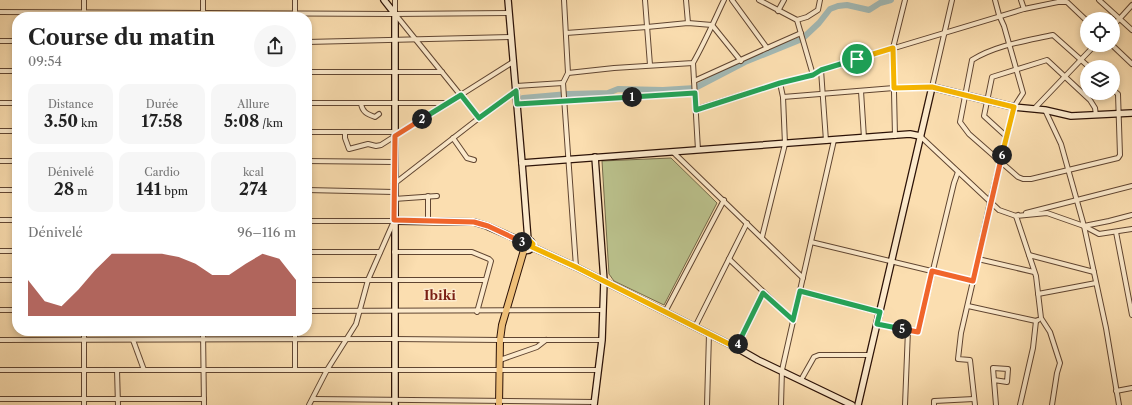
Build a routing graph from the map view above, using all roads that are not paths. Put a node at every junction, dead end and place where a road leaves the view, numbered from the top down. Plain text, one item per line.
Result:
1 (84, 0) edge
2 (203, 0) edge
3 (296, 0) edge
4 (384, 0) edge
5 (395, 0) edge
6 (508, 0) edge
7 (564, 0) edge
8 (645, 0) edge
9 (686, 0) edge
10 (724, 0) edge
11 (732, 0) edge
12 (760, 0) edge
13 (784, 0) edge
14 (820, 0) edge
15 (905, 0) edge
16 (952, 0) edge
17 (995, 0) edge
18 (1022, 0) edge
19 (1072, 0) edge
20 (1099, 0) edge
21 (1067, 2) junction
22 (1132, 5) edge
23 (1024, 9) junction
24 (778, 11) junction
25 (0, 12) edge
26 (12, 12) edge
27 (84, 12) edge
28 (203, 12) edge
29 (295, 12) edge
30 (1112, 12) edge
31 (509, 13) junction
32 (395, 14) junction
33 (312, 15) edge
34 (1080, 15) edge
35 (999, 16) junction
36 (1120, 19) joint
37 (797, 20) junction
38 (688, 23) junction
39 (712, 25) junction
40 (647, 27) junction
41 (1132, 30) edge
42 (945, 32) junction
43 (566, 33) junction
44 (800, 33) junction
45 (511, 37) junction
46 (417, 40) junction
47 (0, 41) edge
48 (12, 41) edge
49 (396, 41) junction
50 (312, 42) edge
51 (1009, 45) junction
52 (767, 48) junction
53 (893, 48) junction
54 (1088, 52) edge
55 (1119, 52) edge
56 (1081, 59) junction
57 (741, 61) junction
58 (514, 62) junction
59 (693, 63) junction
60 (1132, 64) edge
61 (650, 66) junction
62 (1016, 68) junction
63 (821, 70) junction
64 (0, 71) edge
65 (12, 71) edge
66 (312, 72) edge
67 (395, 72) junction
68 (442, 72) junction
69 (568, 73) junction
70 (813, 75) junction
71 (1065, 77) junction
72 (694, 81) junction
73 (563, 83) junction
74 (780, 83) junction
75 (932, 87) junction
76 (516, 88) junction
77 (894, 88) junction
78 (861, 91) junction
79 (695, 93) junction
80 (823, 94) junction
81 (461, 95) junction
82 (964, 95) junction
83 (782, 97) junction
84 (987, 100) junction
85 (1119, 100) edge
86 (564, 101) junction
87 (0, 103) edge
88 (12, 103) edge
89 (312, 103) edge
90 (361, 103) junction
91 (395, 103) junction
92 (448, 103) junction
93 (517, 104) junction
94 (1014, 107) junction
95 (1034, 109) junction
96 (696, 110) junction
97 (1045, 110) junction
98 (1132, 113) edge
99 (379, 114) dead end
100 (1120, 114) junction
101 (1096, 115) junction
102 (479, 118) junction
103 (0, 131) edge
104 (12, 132) edge
105 (312, 132) edge
106 (345, 132) junction
107 (395, 134) junction
108 (895, 136) junction
109 (920, 136) junction
110 (1007, 137) junction
111 (453, 138) junction
112 (864, 138) junction
113 (834, 140) junction
114 (826, 141) junction
115 (785, 144) junction
116 (698, 150) junction
117 (673, 152) junction
118 (595, 157) junction
119 (569, 159) junction
120 (474, 160) dead end
121 (0, 161) edge
122 (12, 161) edge
123 (312, 161) edge
124 (395, 162) junction
125 (522, 162) junction
126 (1000, 162) junction
127 (1068, 170) junction
128 (958, 172) junction
129 (394, 184) junction
130 (1132, 186) edge
131 (0, 190) edge
132 (12, 190) edge
133 (312, 190) edge
134 (394, 192) junction
135 (428, 196) junction
136 (437, 196) dead end
137 (394, 198) junction
138 (724, 200) junction
139 (1076, 200) junction
140 (990, 202) junction
141 (1132, 215) edge
142 (1016, 216) junction
143 (0, 220) edge
144 (12, 220) edge
145 (394, 220) junction
146 (312, 221) edge
147 (428, 222) junction
148 (747, 223) junction
149 (1084, 226) junction
150 (1132, 229) edge
151 (1116, 232) junction
152 (762, 237) junction
153 (525, 241) junction
154 (811, 242) junction
155 (532, 247) junction
156 (524, 250) junction
157 (0, 251) edge
158 (12, 251) edge
159 (312, 252) edge
160 (380, 252) junction
161 (394, 252) junction
162 (1029, 256) junction
163 (729, 259) junction
164 (978, 259) junction
165 (891, 261) junction
166 (576, 267) junction
167 (932, 271) junction
168 (1034, 272) junction
169 (1094, 272) junction
170 (803, 278) junction
171 (0, 280) edge
172 (12, 280) edge
173 (312, 280) edge
174 (368, 280) junction
175 (394, 280) junction
176 (485, 280) junction
177 (604, 281) junction
178 (973, 281) junction
179 (1096, 284) junction
180 (800, 291) junction
181 (763, 293) junction
182 (1038, 294) junction
183 (968, 306) junction
184 (0, 310) edge
185 (12, 310) edge
186 (603, 310) junction
187 (312, 311) edge
188 (360, 311) junction
189 (394, 312) junction
190 (477, 312) junction
191 (506, 312) junction
192 (665, 312) junction
193 (880, 312) junction
194 (1132, 315) edge
195 (1040, 318) junction
196 (793, 320) junction
197 (1036, 321) junction
198 (877, 324) junction
199 (695, 327) junction
200 (908, 330) junction
201 (710, 334) junction
202 (84, 336) edge
203 (203, 336) edge
204 (295, 339) junction
205 (346, 339) junction
206 (394, 339) junction
207 (0, 340) edge
208 (84, 340) junction
209 (133, 340) junction
210 (203, 340) junction
211 (500, 340) junction
212 (546, 340) junction
213 (602, 340) junction
214 (737, 348) junction
215 (870, 355) junction
216 (500, 360) junction
217 (0, 370) edge
218 (84, 370) junction
219 (117, 370) junction
220 (144, 370) junction
221 (203, 370) junction
222 (295, 370) junction
223 (326, 370) junction
224 (394, 370) junction
225 (598, 370) junction
226 (782, 370) junction
227 (499, 371) junction
228 (801, 380) junction
229 (994, 380) junction
230 (1132, 388) edge
231 (1116, 391) junction
232 (0, 399) edge
233 (118, 399) junction
234 (148, 399) junction
235 (204, 399) junction
236 (313, 399) junction
237 (974, 399) junction
238 (84, 400) junction
239 (394, 402) edge
240 (499, 403) edge
241 (595, 403) edge
242 (84, 405) edge
243 (118, 405) edge
244 (148, 405) edge
245 (204, 405) edge
246 (309, 405) edge
247 (707, 405) edge
248 (781, 405) edge
249 (852, 405) edge
250 (858, 405) edge
251 (905, 405) edge
252 (934, 405) edge
253 (975, 405) edge
254 (996, 405) edge
255 (1020, 405) edge
256 (1052, 405) edge
257 (1119, 405) edge

1 - 27 street
2 - 28 street
3 - 29 street
4 - 32 street
5 - 32 street
6 - 31 street
7 - 43 street
8 - 40 street
9 - 38 street
10 - 39 street
11 - 52 street
12 - 24 street
13 - 24 street
14 - 37 street
15 - 53 street
16 - 42 street
17 - 35 street
18 - 23 street
19 - 21 street
20 - 30 street
21 - 23 street
21 - 34 street
22 - 36 street
23 - 35 street
24 - 37 street
25 - 26 street
31 - 32 street
31 - 45 street
32 - 33 street
32 - 46 street
32 - 49 street
35 - 42 street
35 - 51 street
36 - 41 street
37 - 44 street
38 - 39 street
38 - 40 street
39 - 57 street
39 - 59 street
40 - 43 street
40 - 61 street
42 - 53 street
42 - 75 street
43 - 69 street
44 - 52 street
44 - 70 street
45 - 46 street
45 - 58 street
46 - 49 street
46 - 68 street
47 - 48 street
49 - 50 street
49 - 67 street
51 - 56 street
51 - 62 street
51 - 82 street
52 - 57 street
53 - 63 street
53 - 77 street
54 - 56 street
55 - 60 street
56 - 71 street
57 - 72 street
58 - 76 street
58 - 81 street
59 - 61 street
59 - 72 street
61 - 69 street
62 - 71 street
62 - 84 street
62 - 94 street
63 - 70 street
63 - 80 street
64 - 65 street
66 - 67 street
67 - 68 street
67 - 91 street
68 - 81 street
69 - 73 street
70 - 74 street
71 - 95 street
71 - 101 street
72 - 79 street
73 - 76 street
73 - 86 street
74 - 83 street
74 - 96 street
75 - 77 street
75 - 82 street
75 - 109 street
76 - 93 street
76 - 102 street
77 - 78 street
77 - 108 street
78 - 80 street
78 - 112 street
79 - 86 street
79 - 96 street
80 - 83 street
80 - 114 street
81 - 92 street
81 - 102 street
82 - 84 street
82 - 126 street
83 - 115 street
84 - 94 street
84 - 110 street
85 - 100 street
86 - 93 street
86 - 119 street
87 - 88 street
89 - 90 street
90 - 91 street
90 - 99 street
91 - 92 street
91 - 107 street
92 - 107 street
93 - 125 street
94 - 95 street
94 - 110 street
95 - 97 street
96 - 116 street
97 - 101 street
97 - 127 street
98 - 100 street
100 - 101 street
100 - 127 street
102 - 111 street
103 - 104 street
105 - 106 street
106 - 107 street
106 - 107 street
107 - 124 street
108 - 109 street
108 - 112 street
109 - 128 street
109 - 165 street
110 - 126 street
111 - 120 street
111 - 129 street
112 - 113 street
113 - 114 street
113 - 154 street
114 - 115 street
115 - 116 street
115 - 152 street
116 - 117 street
117 - 118 street
117 - 138 street
118 - 119 street
118 - 177 street
119 - 125 street
119 - 166 street
121 - 122 street
123 - 124 street
124 - 129 street
125 - 153 street
126 - 127 street
126 - 140 street
127 - 139 street
128 - 140 street
128 - 167 street
129 - 134 street
130 - 139 street
131 - 132 street
133 - 134 street
134 - 137 street
135 - 136 street
135 - 137 street
135 - 147 street
137 - 145 street
138 - 148 street
138 - 192 street
139 - 142 street
139 - 149 street
140 - 142 street
140 - 164 street
141 - 149 street
142 - 149 street
142 - 162 street
143 - 144 street
145 - 146 street
145 - 147 street
145 - 160 street
145 - 161 street
147 - 153 street
148 - 152 street
148 - 163 street
149 - 151 street
149 - 169 street
150 - 151 street
151 - 194 street
152 - 170 street
153 - 155 street
153 - 156 street
154 - 165 street
154 - 170 street
155 - 156 street
155 - 166 street
156 - 191 main road
157 - 158 street
159 - 160 street
160 - 174 street
161 - 175 street
161 - 176 street
162 - 168 street
162 - 169 street
163 - 181 street
163 - 199 street
164 - 168 street
164 - 178 street
165 - 167 street
165 - 193 street
166 - 177 street
167 - 178 street
167 - 200 street
168 - 182 street
169 - 179 street
170 - 180 street
171 - 172 street
173 - 174 street
174 - 175 street
174 - 188 street
175 - 176 street
175 - 189 street
176 - 190 street
177 - 186 street
177 - 192 street
178 - 183 street
179 - 182 street
179 - 231 street
180 - 193 street
180 - 196 street
181 - 196 street
181 - 214 street
182 - 195 street
183 - 197 street
183 - 237 street
184 - 185 street
186 - 191 street
186 - 213 street
187 - 188 street
188 - 189 street
188 - 205 street
189 - 190 street
189 - 206 street
190 - 191 street
191 - 211 main road
192 - 199 street
193 - 198 street
195 - 197 street
195 - 256 street
196 - 226 street
197 - 255 street
198 - 200 street
198 - 215 street
199 - 201 street
200 - 251 street
201 - 214 street
201 - 247 street
202 - 208 street
203 - 210 street
204 - 205 street
204 - 210 street
204 - 222 street
205 - 206 street
205 - 223 street
206 - 211 street
206 - 224 street
207 - 208 street
208 - 209 street
208 - 218 street
209 - 210 street
209 - 220 street
210 - 221 street
211 - 212 street
211 - 216 main road
212 - 213 street
212 - 216 street
213 - 225 street
214 - 226 street
215 - 228 street
215 - 250 street
216 - 227 main road
217 - 218 street
218 - 219 street
218 - 238 street
219 - 220 street
219 - 233 street
220 - 221 street
221 - 222 street
221 - 235 street
222 - 223 street
223 - 224 street
223 - 236 street
224 - 227 street
224 - 239 street
225 - 227 street
225 - 241 street
226 - 228 street
226 - 248 street
227 - 240 main road
228 - 249 street
229 - 229 street
229 - 254 street
230 - 231 street
231 - 257 street
232 - 238 street
233 - 234 street
233 - 238 street
233 - 243 street
234 - 235 street
234 - 244 street
235 - 245 street
236 - 239 street
236 - 246 street
237 - 252 street
237 - 253 street
238 - 242 street
239 - 240 street
240 - 241 street

